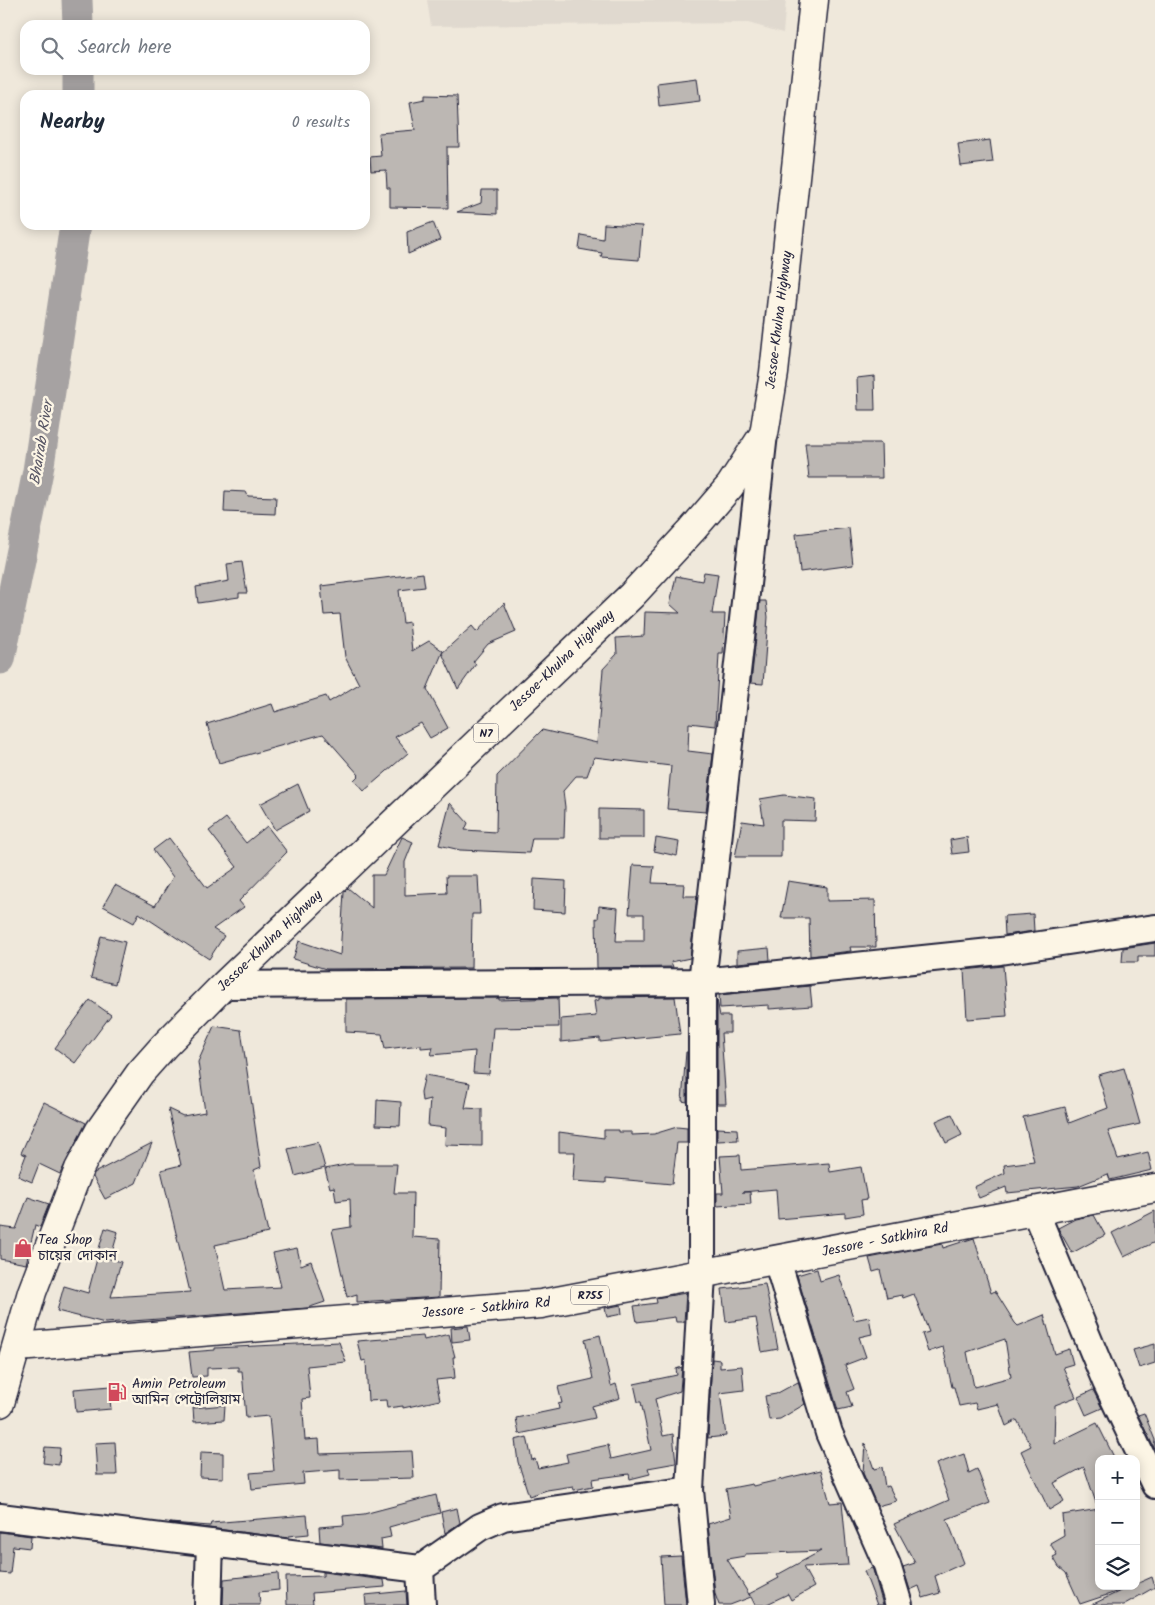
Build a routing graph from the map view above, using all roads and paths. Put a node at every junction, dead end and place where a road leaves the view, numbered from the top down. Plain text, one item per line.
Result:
1 (814, 0) edge
2 (764, 434) junction
3 (1155, 928) edge
4 (702, 982) junction
5 (224, 985) junction
6 (1155, 1188) edge
7 (1035, 1211) junction
8 (777, 1260) junction
9 (702, 1275) junction
10 (18, 1347) junction
11 (0, 1403) edge
12 (1155, 1485) edge
13 (690, 1490) junction
14 (0, 1517) edge
15 (210, 1543) junction
16 (420, 1569) junction
17 (208, 1605) edge
18 (422, 1605) edge
19 (701, 1605) edge
20 (899, 1605) edge

1 - 2 main road, Jessoe-Khulna Highway / N7
2 - 4 street
2 - 5 main road, Jessoe-Khulna Highway / N7
3 - 4 street
4 - 5 street
4 - 9 street
5 - 10 main road, Jessoe-Khulna Highway / N7
6 - 7 main road, Jessore - Satkhira Rd / R755
7 - 8 main road, Jessore - Satkhira Rd / R755
7 - 12 street
8 - 9 main road, Jessore - Satkhira Rd / R755
8 - 20 street
9 - 10 main road, Jessore - Satkhira Rd / R755
9 - 13 street
10 - 11 main road, Jessoe-Khulna Highway / N7
13 - 16 street
13 - 19 street
14 - 15 street
15 - 16 street
15 - 17 street
16 - 18 street

